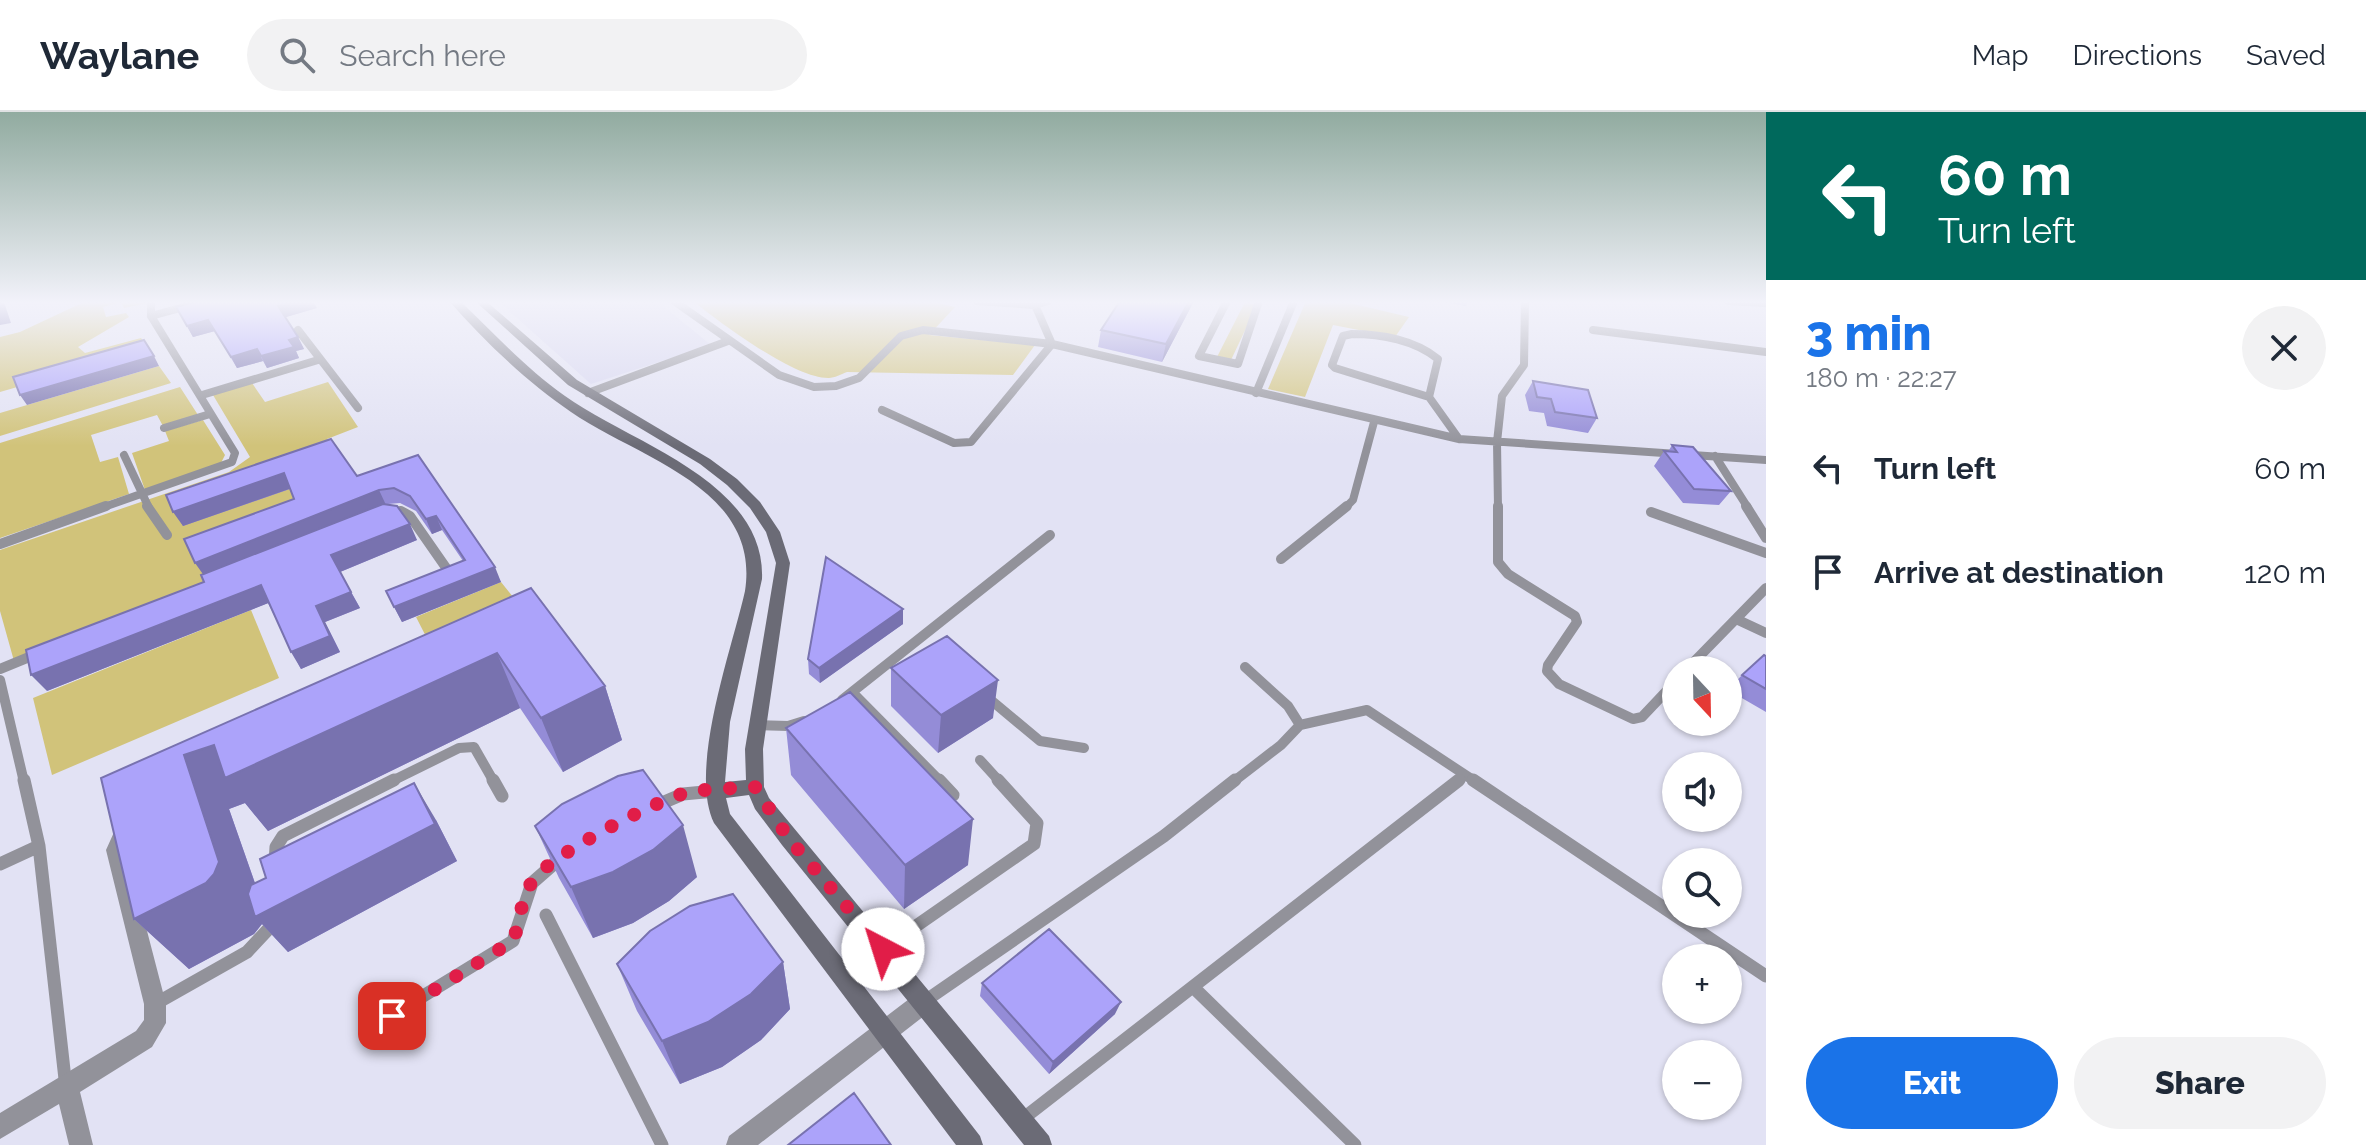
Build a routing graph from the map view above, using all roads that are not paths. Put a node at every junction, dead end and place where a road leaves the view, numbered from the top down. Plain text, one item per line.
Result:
1 (172, 349) edge
2 (311, 349) edge
3 (506, 349) edge
4 (537, 349) edge
5 (706, 349) edge
6 (740, 349) edge
7 (890, 349) edge
8 (1048, 349) edge
9 (1074, 349) edge
10 (1202, 349) edge
11 (1243, 349) edge
12 (1274, 349) edge
13 (1338, 349) edge
14 (1427, 349) edge
15 (1524, 349) edge
16 (1744, 349) edge
17 (1766, 352) edge
18 (318, 360) junction
19 (588, 393) junction
20 (1256, 393) junction
21 (202, 395) junction
22 (1429, 397) junction
23 (358, 408) dead end
24 (882, 410) dead end
25 (210, 414) junction
26 (1374, 422) junction
27 (164, 428) dead end
28 (1459, 439) junction
29 (1497, 442) junction
30 (124, 455) dead end
31 (1715, 456) junction
32 (1766, 460) edge
33 (140, 496) junction
34 (1651, 512) dead end
35 (374, 518) edge
36 (167, 535) dead end
37 (1050, 535) dead end
38 (1766, 538) edge
39 (0, 544) edge
40 (1766, 553) edge
41 (1281, 559) dead end
42 (449, 572) edge
43 (1766, 588) edge
44 (1736, 619) junction
45 (1766, 633) edge
46 (919, 636) junction
47 (58, 646) edge
48 (930, 647) edge
49 (1700, 656) edge
50 (1245, 667) dead end
51 (0, 669) edge
52 (0, 680) edge
53 (977, 688) edge
54 (853, 693) junction
55 (1662, 696) edge
56 (832, 706) edge
57 (811, 719) edge
58 (5, 724) edge
59 (758, 725) junction
60 (1300, 725) junction
61 (1084, 748) dead end
62 (980, 760) dead end
63 (1463, 777) junction
64 (755, 787) junction
65 (715, 791) junction
66 (953, 795) edge
67 (502, 796) dead end
68 (642, 812) edge
69 (144, 823) edge
70 (39, 846) junction
71 (574, 849) edge
72 (0, 864) edge
73 (275, 884) edge
74 (274, 912) edge
75 (546, 915) dead end
76 (883, 949) junction
77 (1766, 976) edge
78 (1193, 987) junction
79 (925, 1001) junction
80 (155, 1004) junction
81 (366, 1031) dead end
82 (884, 1032) junction
83 (67, 1088) junction
84 (1020, 1121) junction
85 (0, 1127) edge
86 (81, 1145) edge
87 (662, 1145) edge
88 (738, 1145) edge
89 (971, 1145) edge
90 (1040, 1145) edge
91 (1355, 1145) edge

1 - 21 lane
2 - 18 lane
3 - 65 main road
4 - 19 main road
5 - 19 lane
6 - 7 lane
8 - 24 lane
9 - 20 lane
10 - 11 lane
12 - 20 lane
13 - 22 lane
14 - 22 lane
15 - 29 lane
16 - 17 lane
18 - 21 lane
18 - 23 lane
19 - 59 main road
20 - 26 lane
21 - 25 lane
22 - 28 lane
25 - 27 lane
25 - 33 lane
26 - 28 lane
26 - 41 lane
28 - 29 lane
29 - 31 lane
29 - 55 lane
30 - 33 lane
31 - 32 lane
31 - 38 lane
33 - 36 lane
33 - 39 lane
34 - 40 lane
35 - 42 lane
37 - 46 lane
43 - 44 lane
44 - 45 lane
44 - 49 lane
46 - 48 lane
46 - 54 lane
47 - 51 lane
50 - 60 lane
52 - 58 lane
53 - 61 lane
54 - 56 lane
54 - 66 lane
57 - 59 lane
58 - 70 lane
59 - 64 main road
60 - 63 lane
60 - 79 lane
62 - 76 lane
63 - 77 lane
63 - 78 lane
64 - 65 main road
64 - 76 main road
65 - 68 lane
65 - 82 main road
67 - 73 lane
69 - 80 street
70 - 72 lane
70 - 83 lane
71 - 81 lane
74 - 80 lane
75 - 87 lane
76 - 79 main road
78 - 84 lane
78 - 91 lane
79 - 82 street
79 - 84 main road
80 - 83 street
82 - 88 street
82 - 89 main road
83 - 85 street
83 - 86 street
84 - 90 main road

